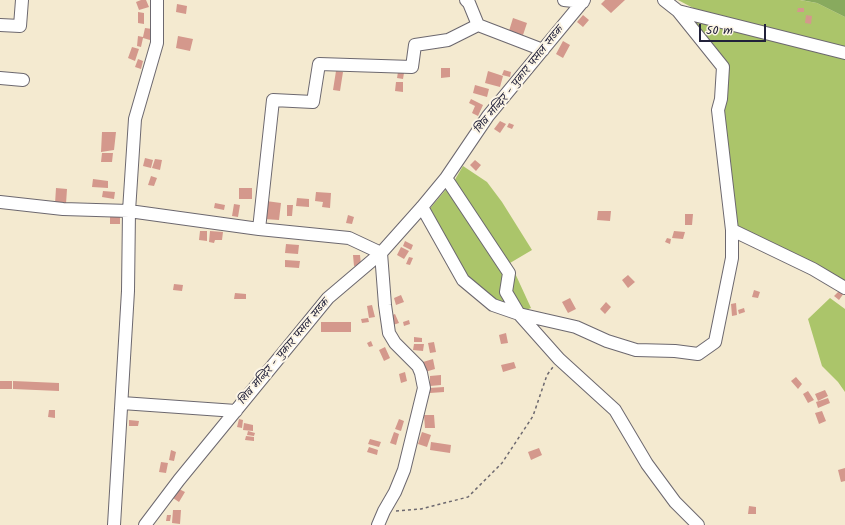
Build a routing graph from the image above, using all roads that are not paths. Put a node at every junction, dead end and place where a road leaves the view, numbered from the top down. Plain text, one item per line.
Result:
1 (22, 0) edge
2 (157, 0) edge
3 (466, 0) edge
4 (564, 0) edge
5 (664, 0) edge
6 (584, 1) edge
7 (678, 12) junction
8 (0, 25) edge
9 (478, 25) junction
10 (543, 50) junction
11 (845, 53) edge
12 (0, 78) edge
13 (23, 80) dead end
14 (446, 178) junction
15 (0, 202) edge
16 (422, 207) junction
17 (129, 211) junction
18 (258, 229) junction
19 (732, 230) junction
20 (381, 253) junction
21 (845, 288) edge
22 (519, 314) junction
23 (122, 404) junction
24 (236, 411) junction
25 (114, 525) edge
26 (145, 525) edge
27 (378, 525) edge
28 (698, 525) edge

1 - 8 street
2 - 17 street
3 - 9 street
4 - 6 street
5 - 7 street
6 - 10 street, शिव मन्दिर - पुकार पसल सडक
7 - 11 street
7 - 19 street
9 - 10 street
9 - 18 street
10 - 14 street, शिव मन्दिर - पुकार पसल सडक
12 - 13 street
14 - 16 street, शिव मन्दिर - पुकार पसल सडक
14 - 22 street
15 - 17 street
16 - 20 street, शिव मन्दिर - पुकार पसल सडक
16 - 22 street
17 - 18 street
17 - 23 street
18 - 20 street
19 - 21 street
19 - 22 street
20 - 24 street, शिव मन्दिर - पुकार पसल सडक
20 - 27 street
22 - 28 street
23 - 24 street
23 - 25 street
24 - 26 street, शिव मन्दिर - पुकार पसल सडक

